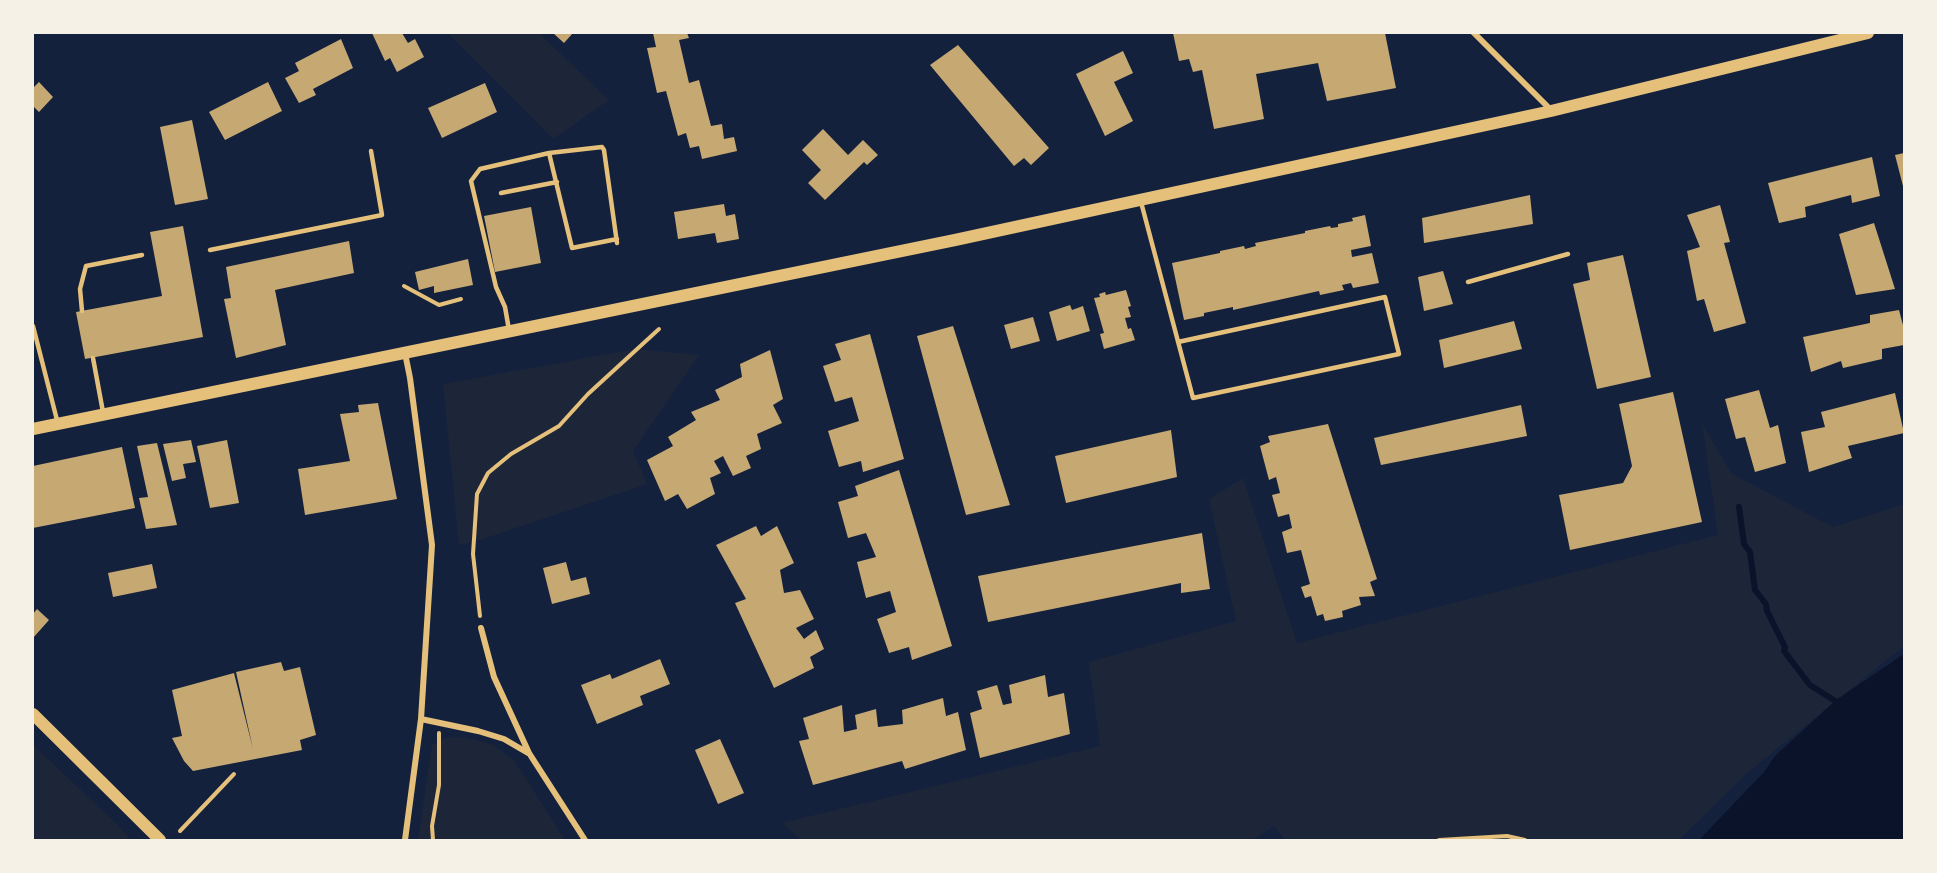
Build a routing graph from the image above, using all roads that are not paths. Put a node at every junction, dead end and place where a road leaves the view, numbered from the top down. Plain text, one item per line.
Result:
1 (1474, 33) edge
2 (1868, 33) edge
3 (1551, 111) junction
4 (371, 151) dead end
5 (549, 153) junction
6 (556, 182) junction
7 (501, 193) dead end
8 (1141, 199) junction
9 (210, 250) dead end
10 (1568, 254) dead end
11 (142, 255) dead end
12 (1468, 282) dead end
13 (82, 311) dead end
14 (33, 326) edge
15 (509, 332) junction
16 (1178, 342) junction
17 (405, 353) junction
18 (93, 358) dead end
19 (104, 415) junction
20 (58, 424) junction
21 (33, 429) edge
22 (481, 628) road end
23 (33, 714) edge
24 (421, 719) junction
25 (529, 753) junction
26 (160, 840) edge
27 (405, 840) edge
28 (585, 840) edge

1 - 3 street
2 - 3 main road
3 - 8 main road
4 - 9 lane
5 - 6 lane
5 - 6 lane
5 - 15 lane
6 - 7 lane
8 - 15 main road
8 - 16 lane
10 - 12 lane
11 - 13 lane
14 - 20 lane
15 - 17 main road
16 - 16 lane
17 - 19 main road
17 - 24 street
18 - 19 lane
19 - 20 main road
20 - 21 main road
22 - 25 street
23 - 26 main road
24 - 25 street
24 - 27 street
25 - 28 street

